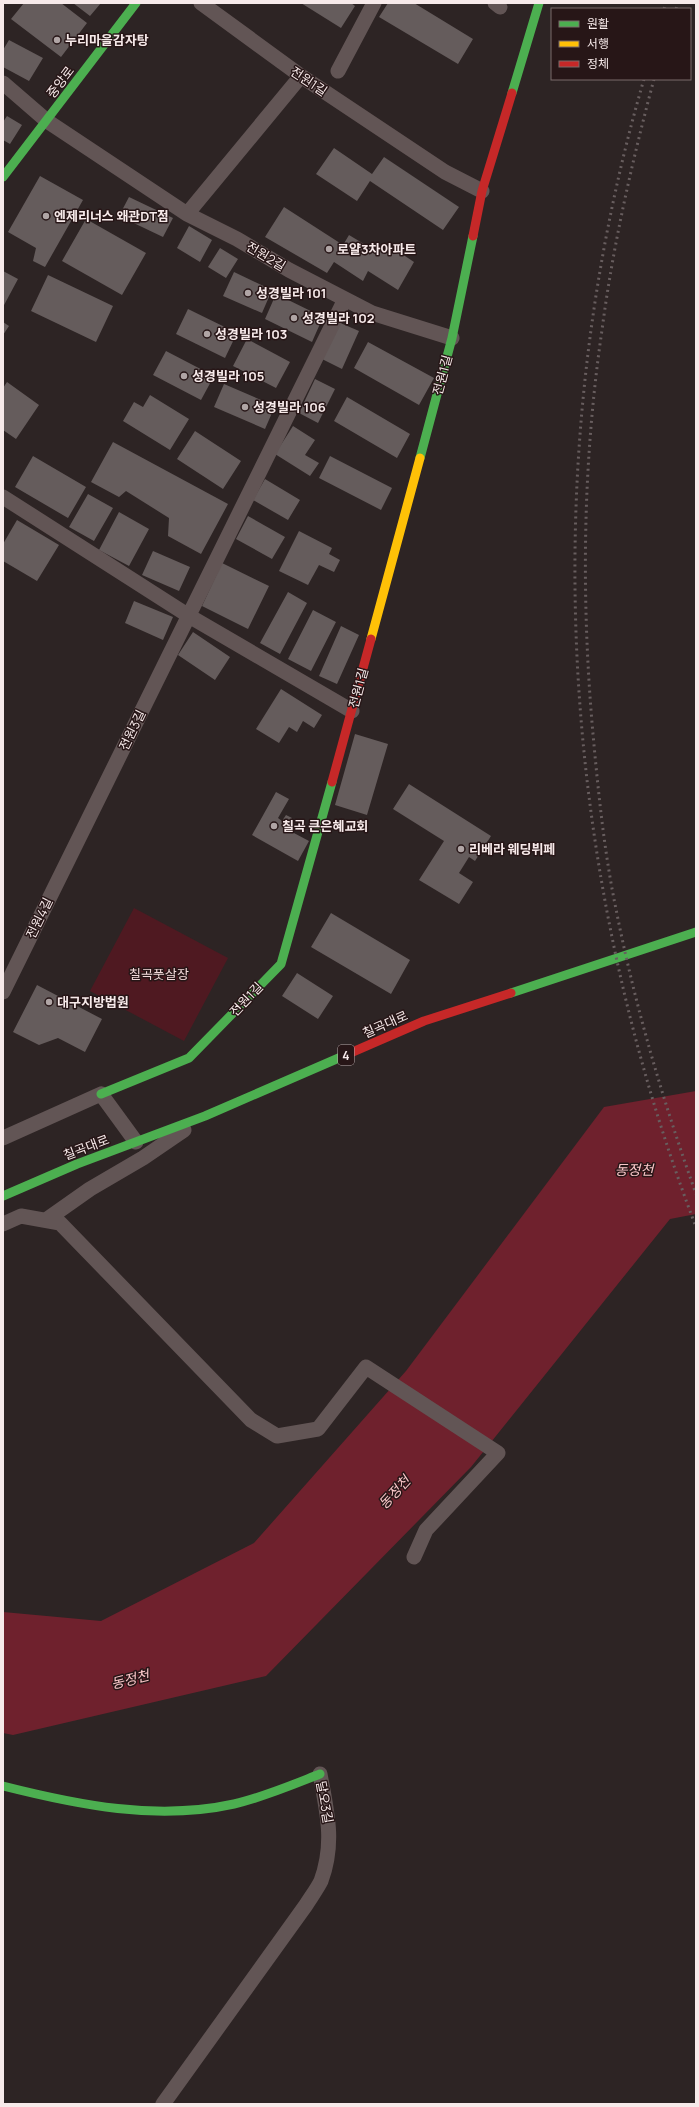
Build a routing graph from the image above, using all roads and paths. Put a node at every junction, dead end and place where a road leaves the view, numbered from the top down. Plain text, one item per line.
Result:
1 (136, 3) edge
2 (201, 3) edge
3 (374, 3) edge
4 (539, 3) edge
5 (338, 71) dead end
6 (301, 76) junction
7 (3, 82) edge
8 (47, 121) junction
9 (3, 177) edge
10 (482, 190) junction
11 (187, 214) junction
12 (345, 299) junction
13 (452, 338) junction
14 (3, 497) edge
15 (189, 616) junction
16 (352, 711) junction
17 (76, 845) joint
18 (696, 932) edge
19 (3, 992) edge
20 (102, 1094) junction
21 (205, 1116) junction
22 (6, 1135) edge
23 (136, 1142) junction
24 (3, 1196) edge
25 (46, 1220) junction
26 (3, 1224) edge
27 (414, 1557) dead end
28 (320, 1774) joint
29 (3, 1786) edge
30 (163, 2104) edge

1 - 8 street, 중앙로
2 - 6 street, 전원1길
3 - 5 street
4 - 10 street, 전원1길
6 - 10 street, 전원1길
6 - 11 street
7 - 8 street, 전원2길
8 - 9 street, 중앙로
8 - 11 street, 전원2길
10 - 13 street, 전원1길
11 - 12 street, 전원2길
12 - 13 street, 전원2길
12 - 15 street, 전원3길
13 - 16 street, 전원1길
14 - 15 street
15 - 16 street
15 - 17 street, 전원3길
16 - 20 street, 전원1길
17 - 19 street, 전원4길
18 - 21 street, 칠곡대로 / 4
20 - 22 street
20 - 23 street
21 - 23 street, 칠곡대로 / 4
21 - 25 street
23 - 24 street, 칠곡대로 / 4
25 - 26 street
25 - 27 street
28 - 29 street, 달오3길
28 - 30 street, 달오3길

